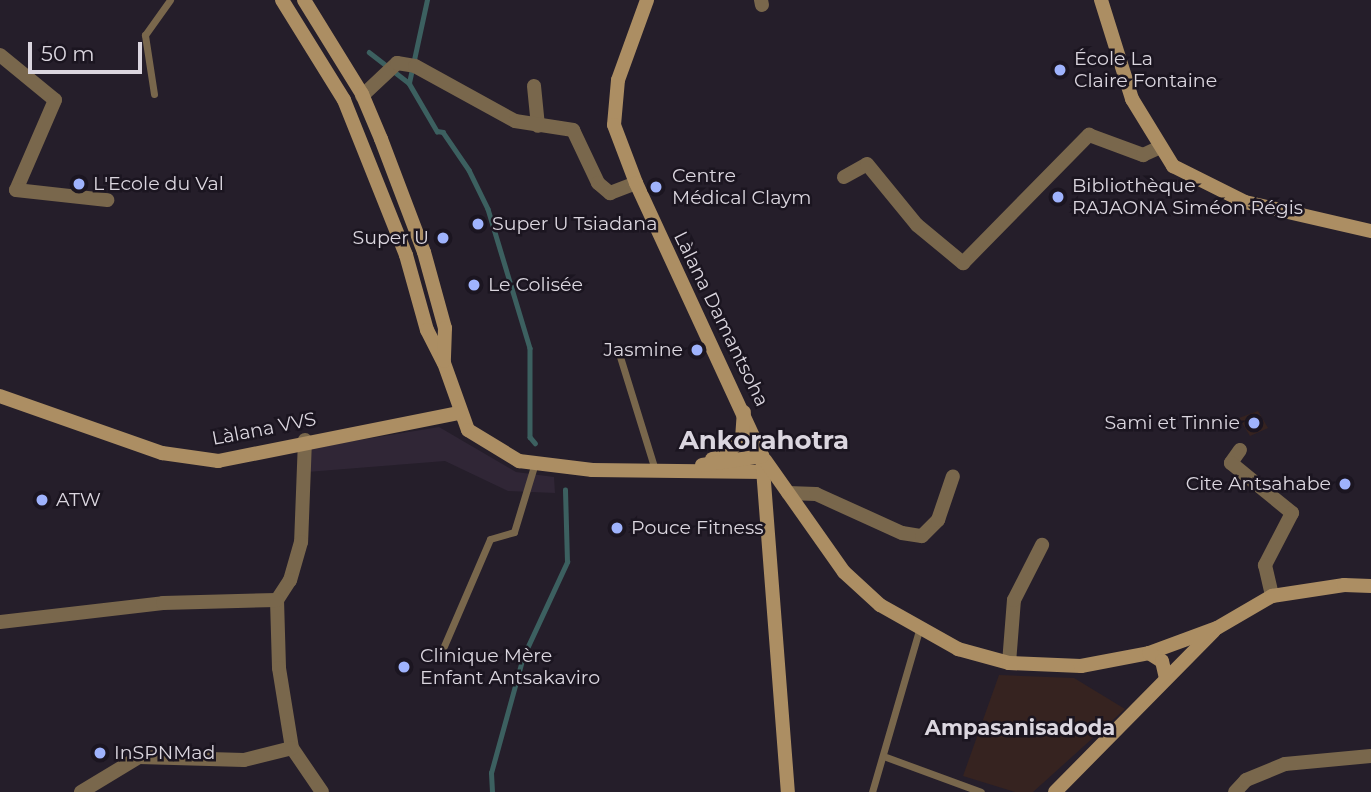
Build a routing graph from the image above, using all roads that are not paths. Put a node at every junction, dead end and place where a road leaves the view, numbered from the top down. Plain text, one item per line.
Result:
1 (170, 0) edge
2 (282, 0) edge
3 (304, 0) edge
4 (647, 0) edge
5 (1101, 0) edge
6 (0, 55) edge
7 (534, 86) dead end
8 (154, 94) dead end
9 (362, 96) junction
10 (538, 126) junction
11 (1158, 148) junction
12 (844, 177) dead end
13 (636, 183) junction
14 (107, 200) dead end
15 (1371, 231) edge
16 (617, 347) dead end
17 (444, 363) junction
18 (0, 396) edge
19 (744, 410) junction
20 (459, 413) junction
21 (305, 440) junction
22 (1240, 450) dead end
23 (762, 456) junction
24 (535, 463) junction
25 (692, 466) junction
26 (655, 470) junction
27 (765, 472) junction
28 (953, 476) dead end
29 (788, 494) junction
30 (767, 500) junction
31 (1042, 545) dead end
32 (1371, 586) edge
33 (1272, 596) junction
34 (277, 600) junction
35 (0, 622) edge
36 (1217, 628) junction
37 (919, 630) junction
38 (444, 646) dead end
39 (1149, 653) junction
40 (1009, 663) junction
41 (1166, 678) junction
42 (292, 748) junction
43 (1371, 756) edge
44 (886, 757) junction
45 (81, 792) edge
46 (322, 792) edge
47 (788, 792) edge
48 (872, 792) edge
49 (981, 792) edge
50 (1055, 792) edge
51 (1234, 792) edge

1 - 8 lane
2 - 17 main road
3 - 9 main road
4 - 13 main road, Làlana Damantsoha
5 - 11 main road
6 - 14 street
7 - 10 street
9 - 10 street
9 - 17 main road
10 - 13 street
11 - 12 street
11 - 15 main road
13 - 19 main road, Làlana Damantsoha
16 - 26 lane
17 - 20 main road
18 - 21 main road, Làlana VVS
19 - 23 main road, Làlana Damantsoha
19 - 25 main road
20 - 21 main road, Làlana VVS
20 - 24 main road
21 - 34 street
22 - 33 street
23 - 25 main road
23 - 27 main road
23 - 29 main road
24 - 26 main road
24 - 38 lane
25 - 26 main road
26 - 27 main road
27 - 30 main road
28 - 29 street
29 - 30 main road
29 - 37 main road
30 - 47 main road
31 - 40 street
32 - 33 main road
33 - 36 main road
34 - 35 street
34 - 42 street
36 - 39 main road
36 - 41 main road
37 - 40 main road
37 - 44 lane
39 - 40 main road
39 - 41 main road
41 - 50 main road
42 - 45 street
42 - 46 street
43 - 51 street
44 - 48 lane
44 - 49 lane

